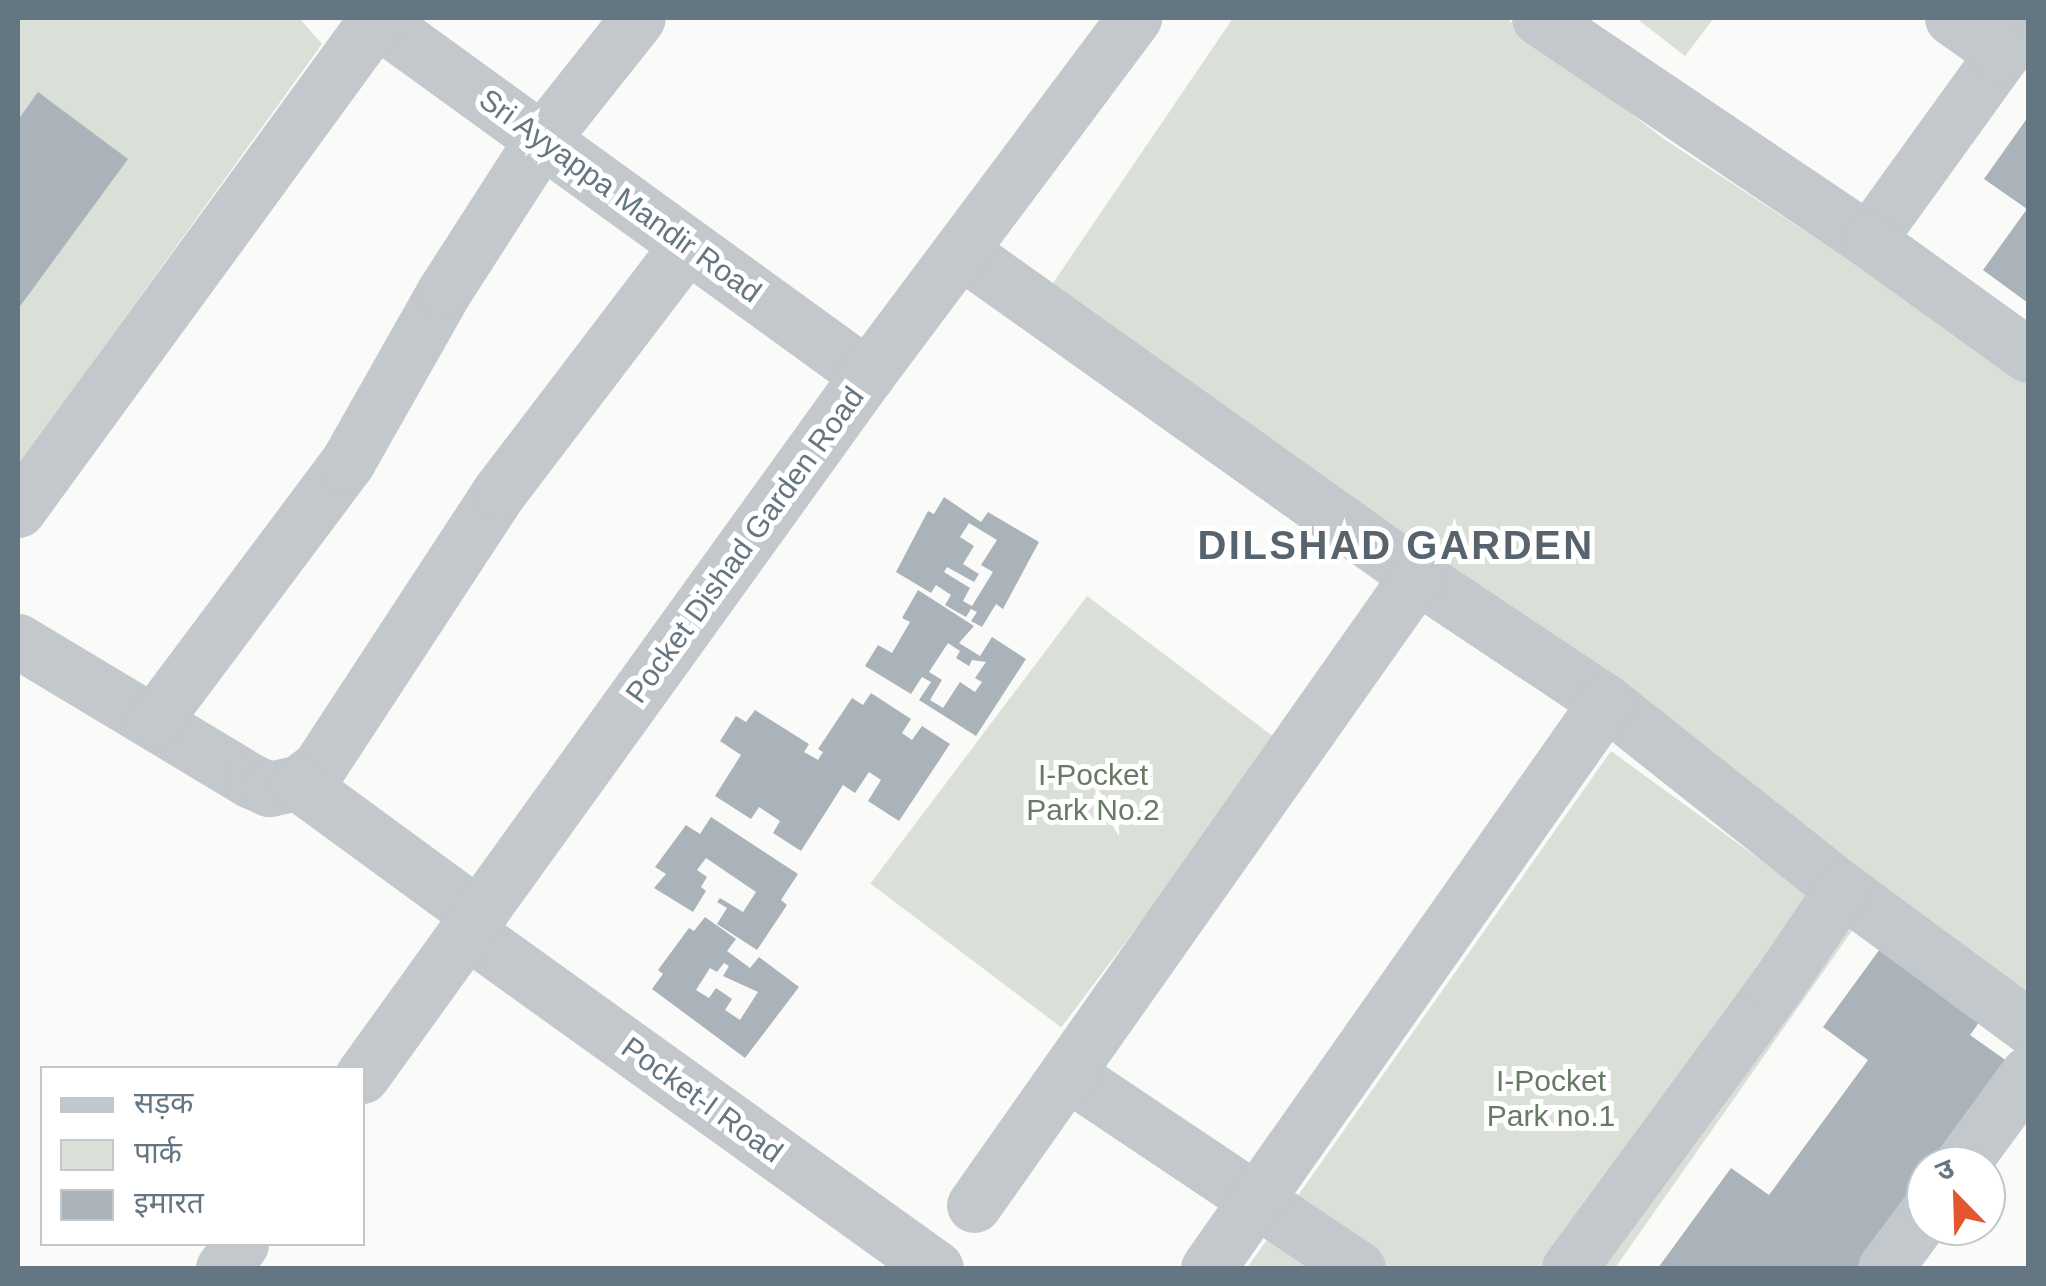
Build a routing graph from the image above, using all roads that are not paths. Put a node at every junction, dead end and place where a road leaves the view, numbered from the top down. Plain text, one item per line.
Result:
1 (375, 18) edge
2 (638, 18) edge
3 (1134, 18) edge
4 (1539, 18) edge
5 (1952, 18) edge
6 (2016, 36) edge
7 (542, 139) junction
8 (1868, 240) junction
9 (687, 245) junction
10 (962, 252) junction
11 (2028, 355) edge
12 (867, 375) junction
13 (18, 510) edge
14 (1417, 576) junction
15 (18, 641) edge
16 (1606, 702) junction
17 (152, 722) junction
18 (298, 783) junction
19 (1842, 889) junction
20 (474, 924) junction
21 (2028, 1026) edge
22 (365, 1072) edge
23 (2028, 1073) edge
24 (1068, 1074) junction
25 (1975, 1146) edge
26 (1254, 1199) junction
27 (974, 1205) dead end
28 (1906, 1240) edge
29 (240, 1246) edge
30 (223, 1268) edge
31 (936, 1268) edge
32 (1208, 1268) edge
33 (1358, 1268) edge
34 (1569, 1268) edge
35 (1885, 1268) edge

1 - 7 street, Sri Ayyappa Mandir Road
1 - 13 street
2 - 7 street
3 - 10 street, Pocket Dishad Garden Road
4 - 8 street
5 - 6 street
6 - 8 street
7 - 9 street, Sri Ayyappa Mandir Road
7 - 17 street
8 - 11 street
9 - 12 street, Sri Ayyappa Mandir Road
9 - 18 street
10 - 12 street, Pocket Dishad Garden Road
10 - 14 street
12 - 20 street, Pocket Dishad Garden Road
14 - 16 street
14 - 24 street
15 - 17 street
16 - 19 street
16 - 26 street
17 - 18 street
18 - 20 street, Pocket-I Road
19 - 21 street
19 - 34 street
20 - 22 street, Pocket Dishad Garden Road
20 - 31 street, Pocket-I Road
23 - 25 street
24 - 26 street
24 - 27 street
26 - 32 street
26 - 33 street
28 - 35 street
29 - 30 street

